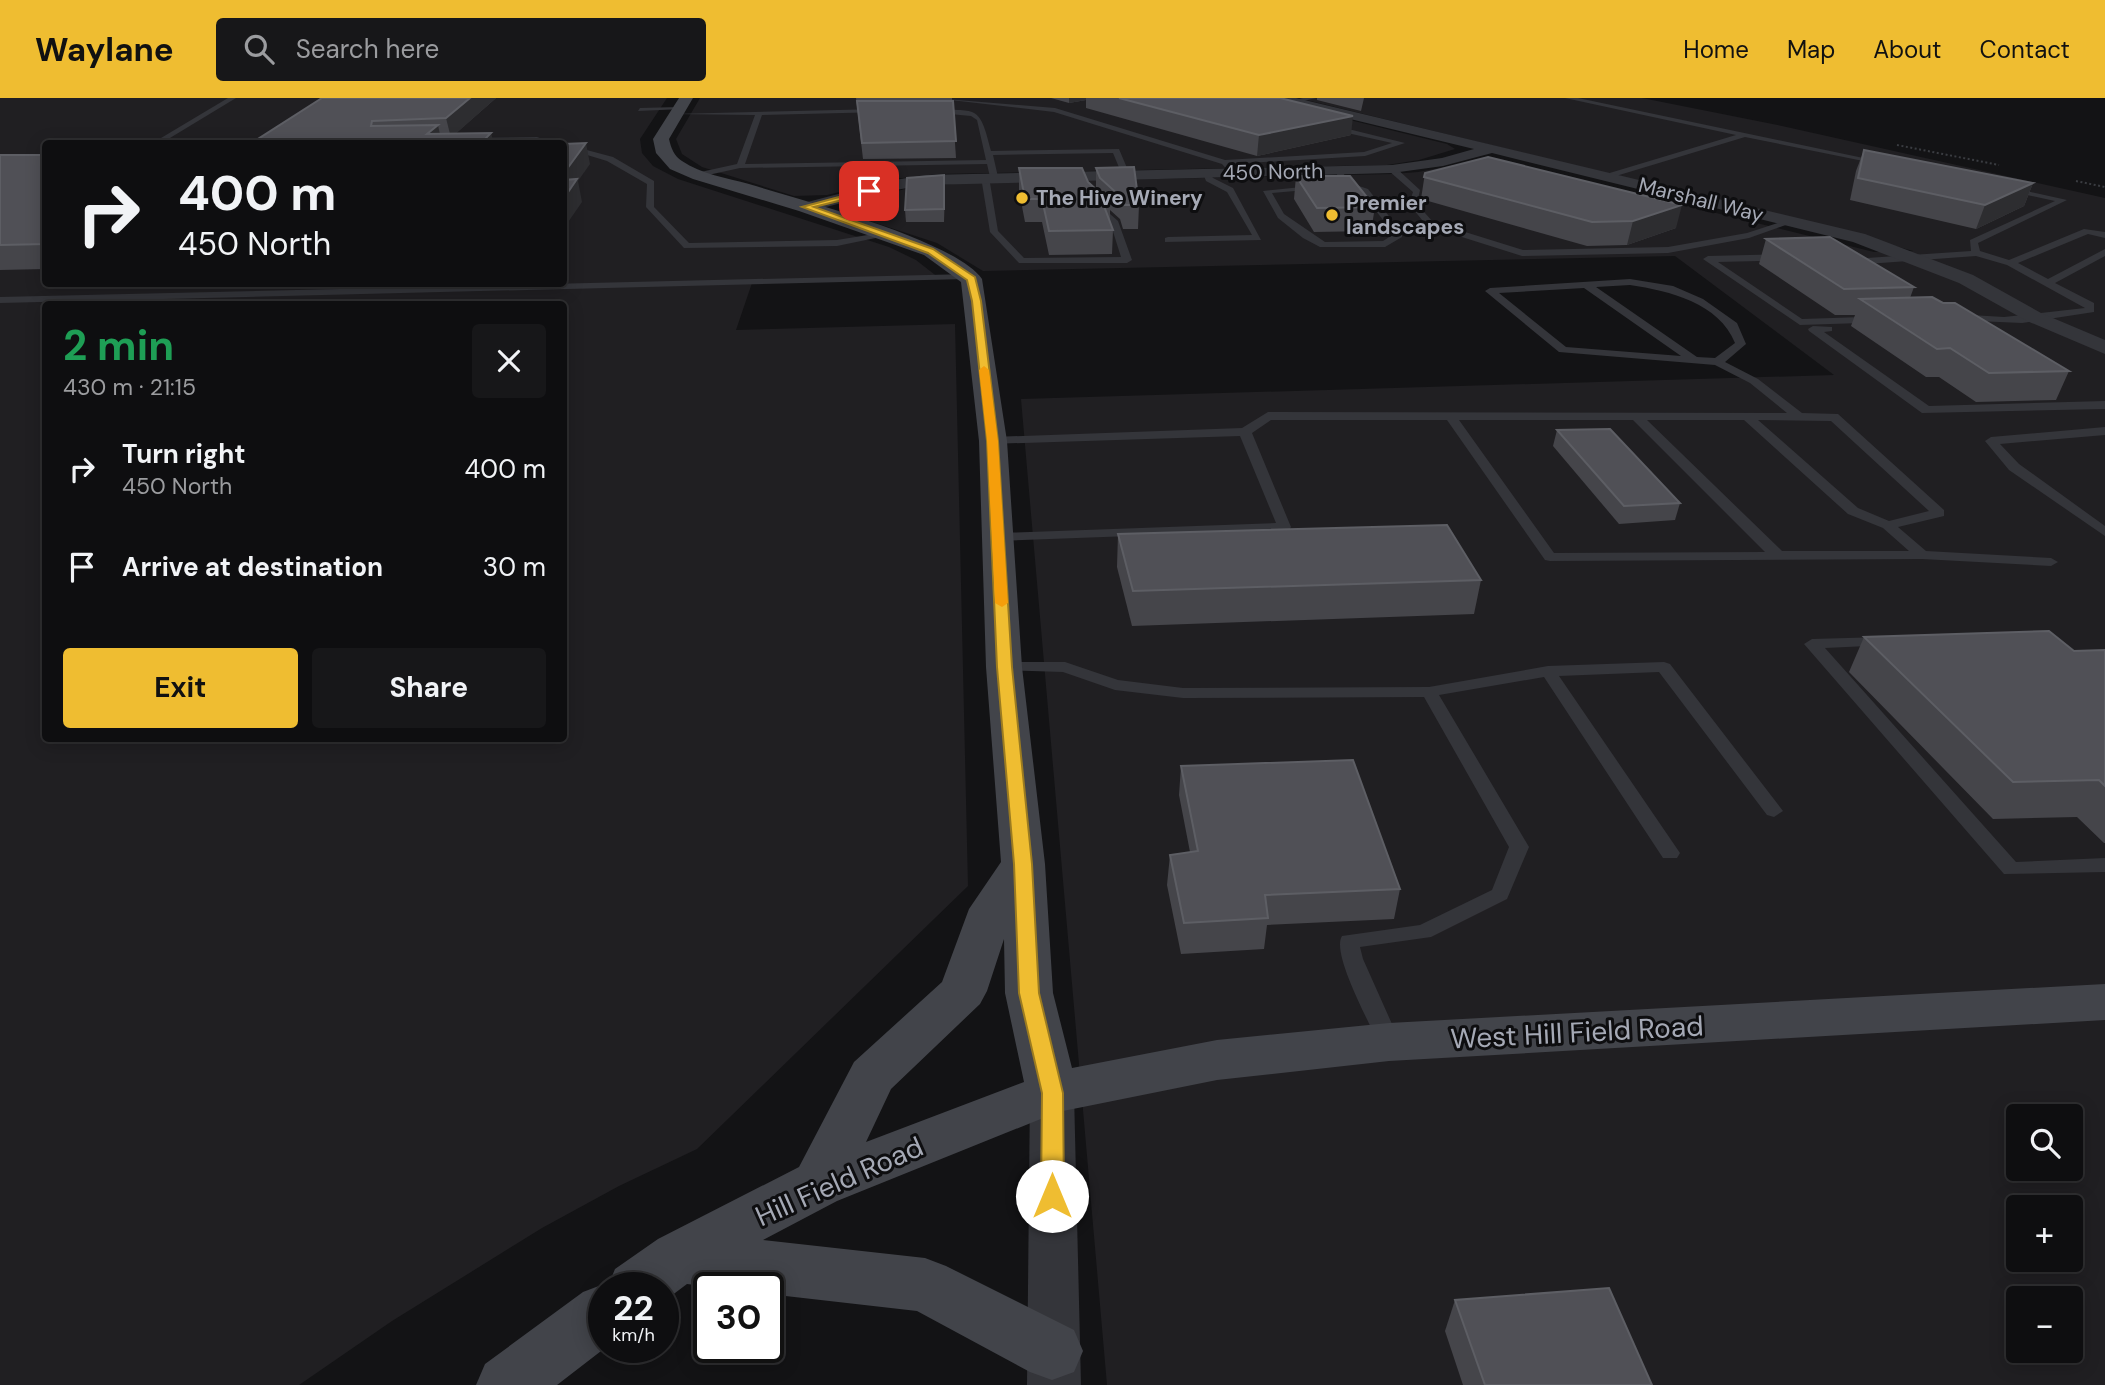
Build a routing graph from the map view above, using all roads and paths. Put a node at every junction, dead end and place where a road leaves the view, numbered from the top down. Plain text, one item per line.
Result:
1 (233, 98) edge
2 (936, 98) edge
3 (1313, 98) edge
4 (1568, 98) edge
5 (1281, 102) edge
6 (1080, 105) dead end
7 (680, 107) edge
8 (640, 110) dead end
9 (1055, 110) junction
10 (891, 111) edge
11 (917, 111) edge
12 (759, 113) junction
13 (1322, 125) edge
14 (1744, 134) junction
15 (161, 140) edge
16 (459, 140) edge
17 (540, 140) edge
18 (567, 147) edge
19 (1489, 149) junction
20 (915, 163) junction
21 (1890, 164) edge
22 (740, 166) junction
23 (990, 167) junction
24 (1228, 167) junction
25 (1391, 169) junction
26 (1208, 173) junction
27 (1126, 174) junction
28 (699, 175) junction
29 (1084, 175) junction
30 (1606, 177) junction
31 (1336, 179) junction
32 (926, 180) junction
33 (1350, 186) junction
34 (1996, 186) edge
35 (1322, 187) edge
36 (806, 207) junction
37 (1790, 222) junction
38 (886, 235) junction
39 (2105, 235) edge
40 (1168, 240) dead end
41 (2105, 252) edge
42 (1976, 253) junction
43 (1918, 259) junction
44 (2010, 264) junction
45 (966, 276) junction
46 (2047, 282) junction
47 (1586, 285) junction
48 (567, 286) edge
49 (523, 287) edge
50 (0, 300) edge
51 (2034, 317) junction
52 (1974, 320) junction
53 (2105, 348) edge
54 (1695, 360) junction
55 (1717, 362) junction
56 (2105, 405) edge
57 (1450, 416) junction
58 (1637, 417) junction
59 (1747, 417) junction
60 (1799, 417) junction
61 (2105, 431) edge
62 (1245, 432) junction
63 (2090, 432) junction
64 (993, 441) junction
65 (2105, 442) edge
66 (1888, 524) junction
67 (2105, 532) edge
68 (999, 537) junction
69 (1922, 555) junction
70 (1778, 556) junction
71 (2051, 562) dead end
72 (1907, 641) edge
73 (1004, 667) junction
74 (1548, 671) junction
75 (1429, 692) junction
76 (1774, 811) dead end
77 (1670, 853) dead end
78 (1023, 864) junction
79 (2105, 865) edge
80 (2105, 1002) edge
81 (1390, 1042) junction
82 (1052, 1093) junction
83 (818, 1184) junction
84 (657, 1272) edge
85 (679, 1273) edge
86 (588, 1324) edge
87 (1053, 1368) edge
88 (507, 1385) edge

1 - 15 lane
2 - 9 lane
3 - 5 lane
4 - 14 lane
5 - 19 street, Marshall Way
6 - 9 lane
7 - 8 lane
7 - 12 lane
7 - 28 street
9 - 24 lane
10 - 12 lane
11 - 23 lane
12 - 22 lane
13 - 24 lane
14 - 21 lane
14 - 30 lane
16 - 17 lane
18 - 38 lane
19 - 25 street, 450 North
19 - 30 street, Marshall Way
20 - 22 lane
20 - 23 lane
20 - 32 lane
22 - 28 lane
23 - 27 lane
23 - 29 street, 450 North
23 - 29 lane
23 - 32 street, 450 North
24 - 26 street, 450 North
24 - 31 street, 450 North
25 - 31 street, 450 North
25 - 37 lane
26 - 27 street, 450 North
26 - 40 lane
27 - 29 street, 450 North
28 - 36 street
30 - 37 street, Marshall Way
31 - 33 lane
31 - 33 lane
32 - 36 street, 450 North
33 - 35 lane
34 - 42 lane
36 - 38 street
37 - 43 street, Marshall Way
38 - 45 street
39 - 44 lane
41 - 46 lane
42 - 43 lane
42 - 44 lane
43 - 51 street, Marshall Way
43 - 52 lane
44 - 46 lane
45 - 48 lane
45 - 64 street
46 - 51 lane
47 - 54 lane
47 - 54 lane
47 - 55 lane
49 - 50 lane
51 - 52 lane
51 - 53 street, Marshall Way
52 - 56 lane
54 - 55 lane
55 - 60 lane
57 - 58 lane
57 - 62 lane
57 - 70 lane
58 - 59 lane
58 - 70 lane
59 - 60 lane
59 - 66 lane
60 - 66 lane
61 - 63 lane
62 - 64 lane
62 - 68 lane
63 - 65 lane
63 - 67 lane
64 - 68 street
66 - 69 lane
68 - 73 street
69 - 70 lane
69 - 71 lane
72 - 79 lane
73 - 75 lane
73 - 78 street
74 - 75 lane
74 - 76 lane
74 - 77 lane
75 - 81 lane
78 - 82 street
78 - 83 street
80 - 81 street, West Hill Field Road
81 - 82 street, West Hill Field Road
82 - 83 street, Hill Field Road
82 - 87 street
83 - 84 street, Hill Field Road
85 - 87 street
86 - 88 street

